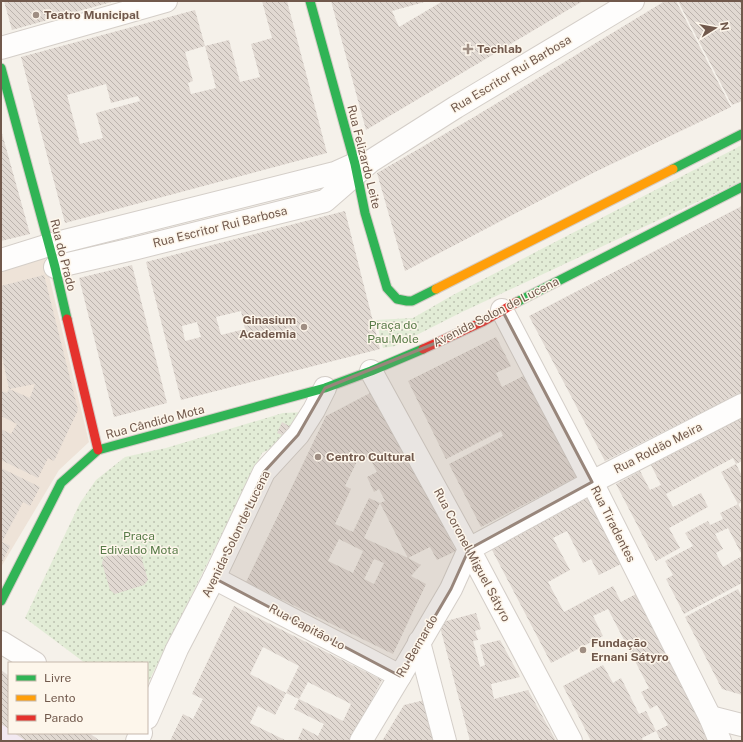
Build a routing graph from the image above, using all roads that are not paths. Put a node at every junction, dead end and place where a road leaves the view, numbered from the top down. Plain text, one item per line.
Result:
1 (166, 1) edge
2 (310, 1) edge
3 (633, 1) edge
4 (1, 48) edge
5 (1, 68) edge
6 (742, 134) edge
7 (361, 167) junction
8 (742, 187) edge
9 (49, 245) junction
10 (1, 260) edge
11 (55, 267) junction
12 (502, 310) junction
13 (371, 371) junction
14 (325, 388) junction
15 (742, 405) edge
16 (98, 450) junction
17 (592, 482) junction
18 (469, 549) junction
19 (214, 578) junction
20 (1, 601) edge
21 (1, 642) edge
22 (419, 642) junction
23 (33, 662) edge
24 (400, 676) junction
25 (148, 716) edge
26 (710, 717) junction
27 (742, 725) edge
28 (361, 741) edge
29 (445, 741) edge
30 (571, 741) edge
31 (720, 741) edge

1 - 4 street
2 - 7 main road, Rua Felizardo Leite
3 - 7 street, Rua Escritor Rui Barbosa
5 - 9 main road, Rua do Prado
6 - 7 main road, Rua Felizardo Leite
7 - 9 street, Rua Escritor Rui Barbosa
7 - 11 street, Rua Escritor Rui Barbosa
8 - 12 main road, Avenida Solon de Lucena
9 - 10 street, Rua Escritor Rui Barbosa
9 - 11 main road, Rua do Prado
11 - 16 main road, Rua do Prado
12 - 13 main road, Avenida Solon de Lucena
12 - 17 street, Rua Tiradentes
13 - 14 main road, Avenida Solon de Lucena
13 - 18 street, Rua Coronel Miguel Sátyro
14 - 16 main road, Rua Cândido Mota
14 - 19 street, Avenida Solon de Lucena
15 - 17 street, Rua Roldão Meira
16 - 20 main road, Rua Cândido Mota
17 - 18 street, Rua Roldão Meira
17 - 26 street, Rua Tiradentes
18 - 22 street, Ru Bernardo
18 - 30 street, Rua Coronel Miguel Sátyro
19 - 24 street, Rua Capitão Lo
19 - 25 street, Avenida Solon de Lucena
21 - 23 street
22 - 24 street, Ru Bernardo
22 - 29 street
24 - 28 street, Ru Bernardo
26 - 27 street
26 - 31 street, Rua Tiradentes

